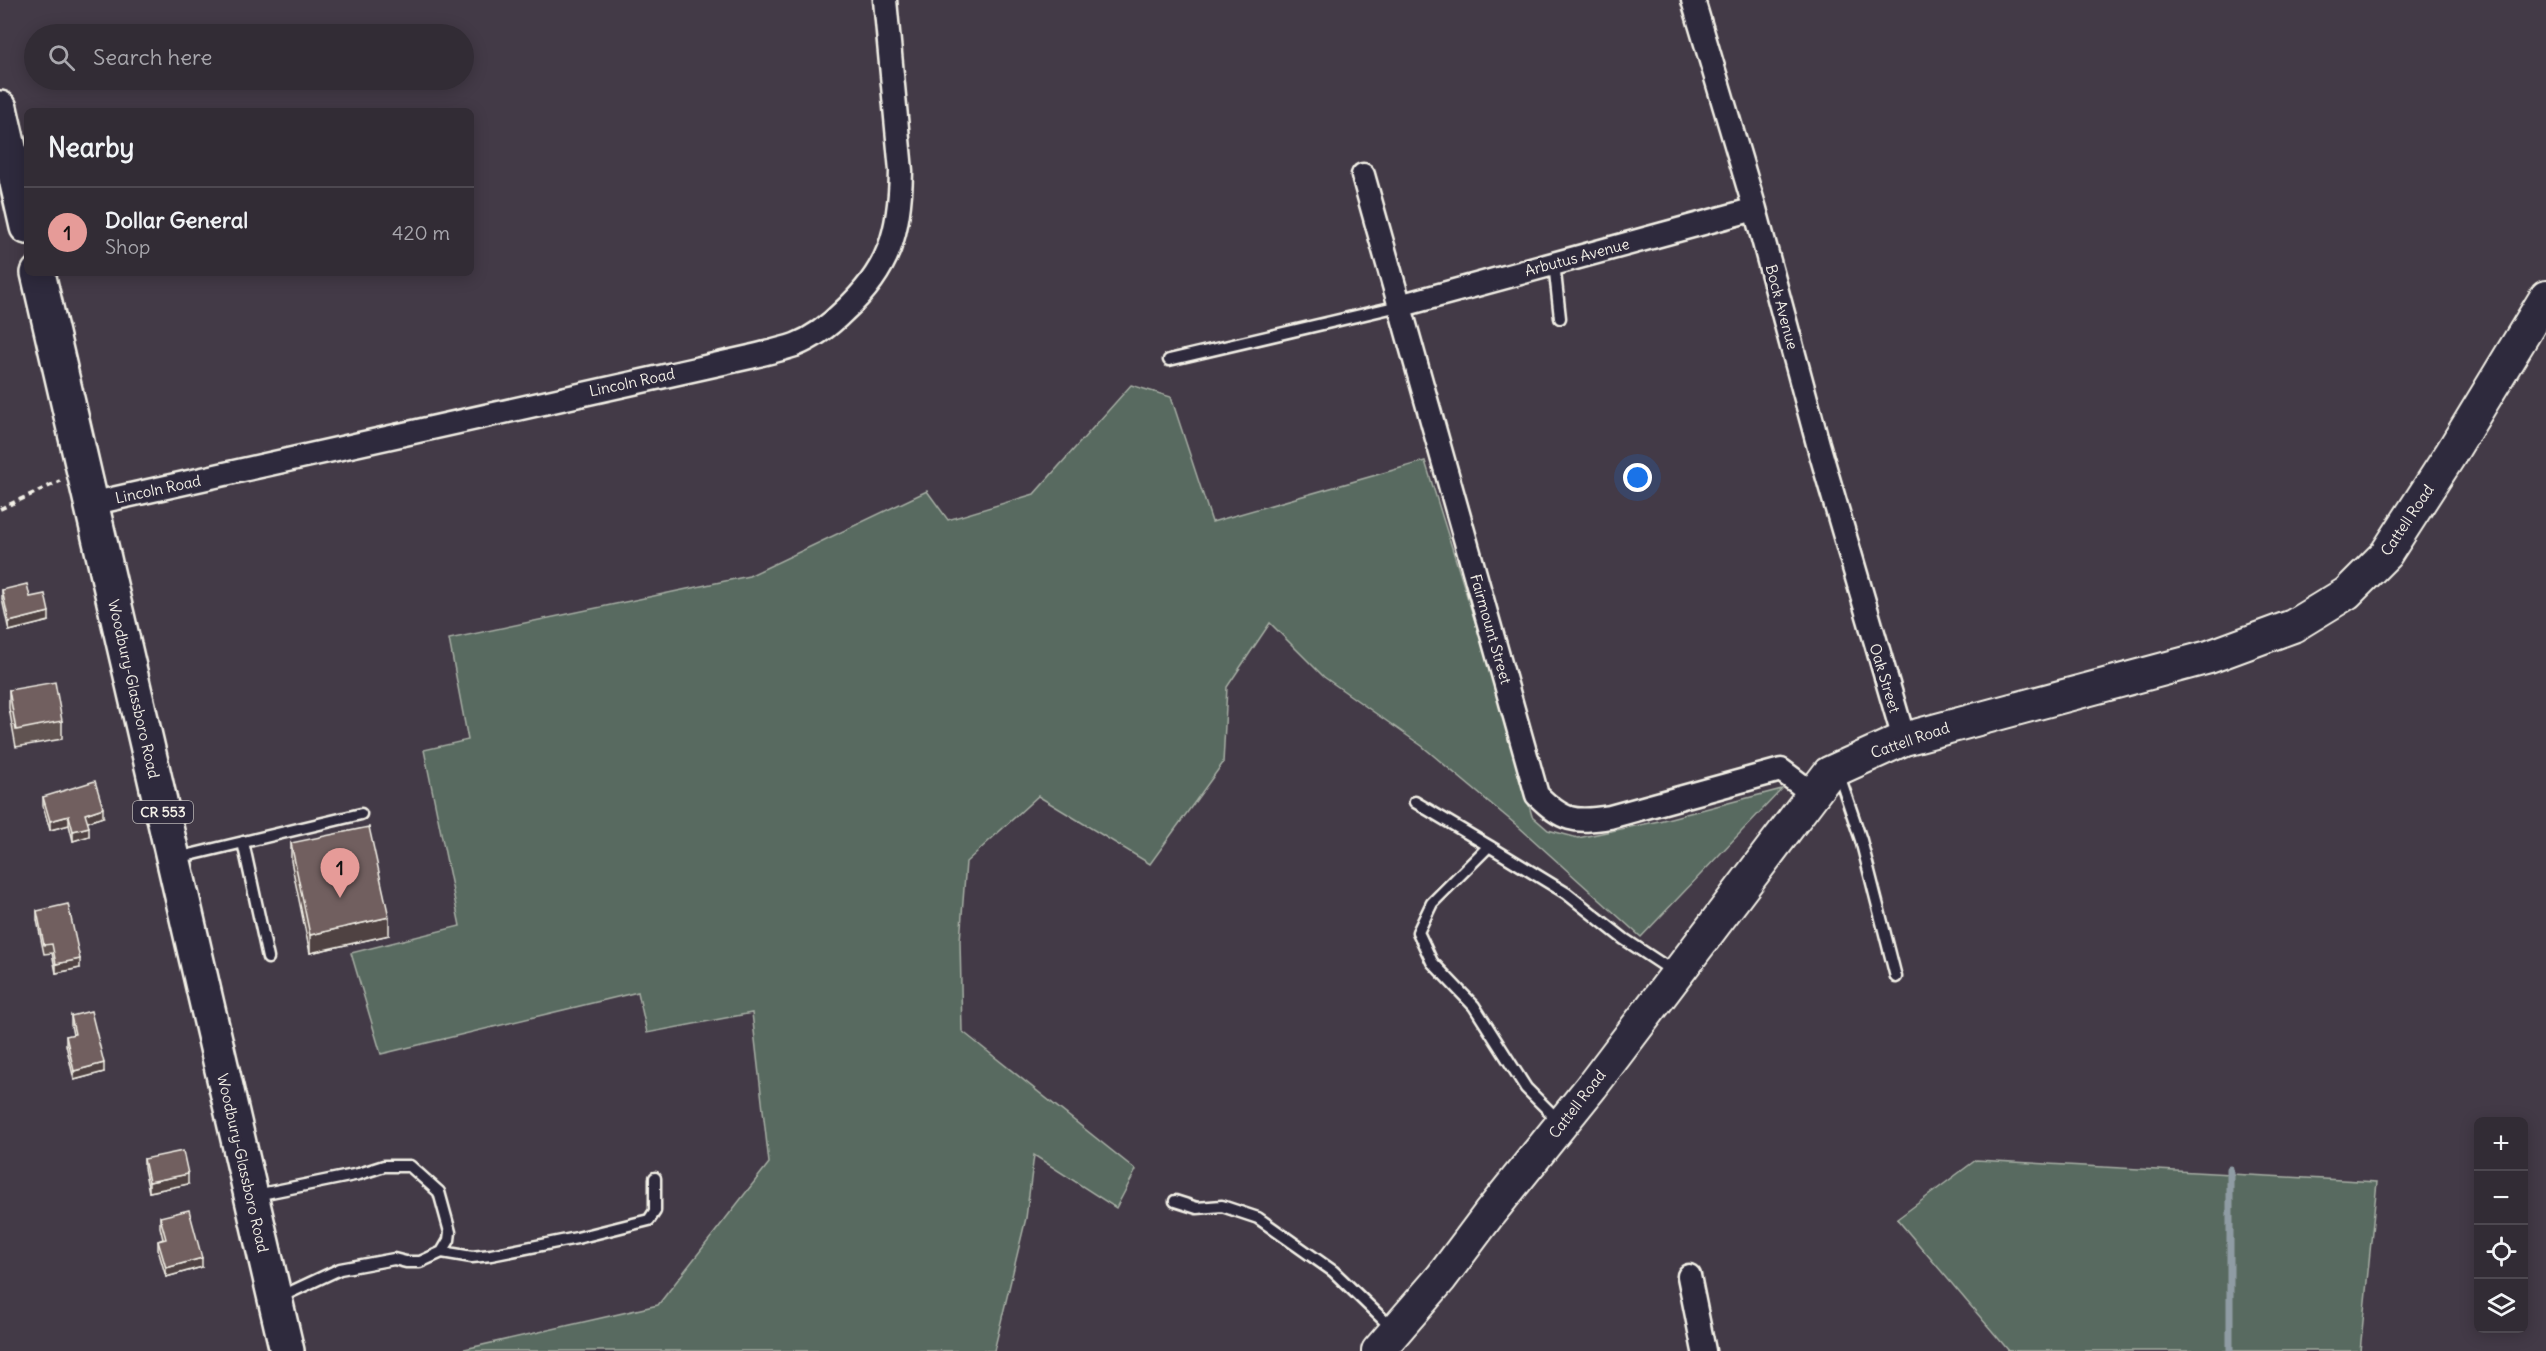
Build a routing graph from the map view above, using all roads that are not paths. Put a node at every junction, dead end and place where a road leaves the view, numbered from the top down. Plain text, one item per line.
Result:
1 (885, 0) edge
2 (1692, 0) edge
3 (0, 108) edge
4 (1363, 176) dead end
5 (1755, 209) junction
6 (24, 213) edge
7 (1554, 263) junction
8 (39, 276) edge
9 (2546, 297) edge
10 (1398, 306) junction
11 (1560, 318) dead end
12 (1169, 360) dead end
13 (90, 504) junction
14 (1867, 616) joint
15 (1904, 739) junction
16 (1837, 769) junction
17 (1813, 794) junction
18 (1416, 802) dead end
19 (361, 814) dead end
20 (243, 842) junction
21 (1489, 846) junction
22 (174, 859) junction
23 (267, 958) dead end
24 (1676, 974) junction
25 (1896, 977) dead end
26 (1561, 1124) junction
27 (655, 1178) dead end
28 (251, 1196) junction
29 (1175, 1201) dead end
30 (442, 1252) junction
31 (1689, 1276) dead end
32 (275, 1300) junction
33 (1387, 1341) edge
34 (286, 1351) edge
35 (1704, 1351) edge

1 - 13 street, Lincoln Road
2 - 5 street, Bock Avenue
3 - 6 main road
4 - 10 street, Fairmount Street
5 - 7 street, Arbutus Avenue
5 - 14 street, Bock Avenue
7 - 10 street, Arbutus Avenue
7 - 11 lane
8 - 13 main road, Woodbury-Glassboro Road / CR 553
9 - 15 street, Cattell Road
10 - 12 lane
10 - 17 street, Fairmount Street
13 - 22 main road, Woodbury-Glassboro Road / CR 553
14 - 15 street, Oak Street
15 - 16 street, Cattell Road
16 - 17 street, Cattell Road
16 - 25 lane
17 - 24 street, Cattell Road
18 - 21 lane
19 - 20 lane
20 - 22 lane
20 - 23 lane
21 - 24 lane
21 - 26 lane
22 - 28 main road, Woodbury-Glassboro Road / CR 553
24 - 26 street, Cattell Road
26 - 33 street, Cattell Road
27 - 30 lane
28 - 30 lane
28 - 32 main road, Woodbury-Glassboro Road / CR 553
29 - 33 lane
30 - 32 lane
31 - 35 street
32 - 34 main road, Woodbury-Glassboro Road / CR 553

